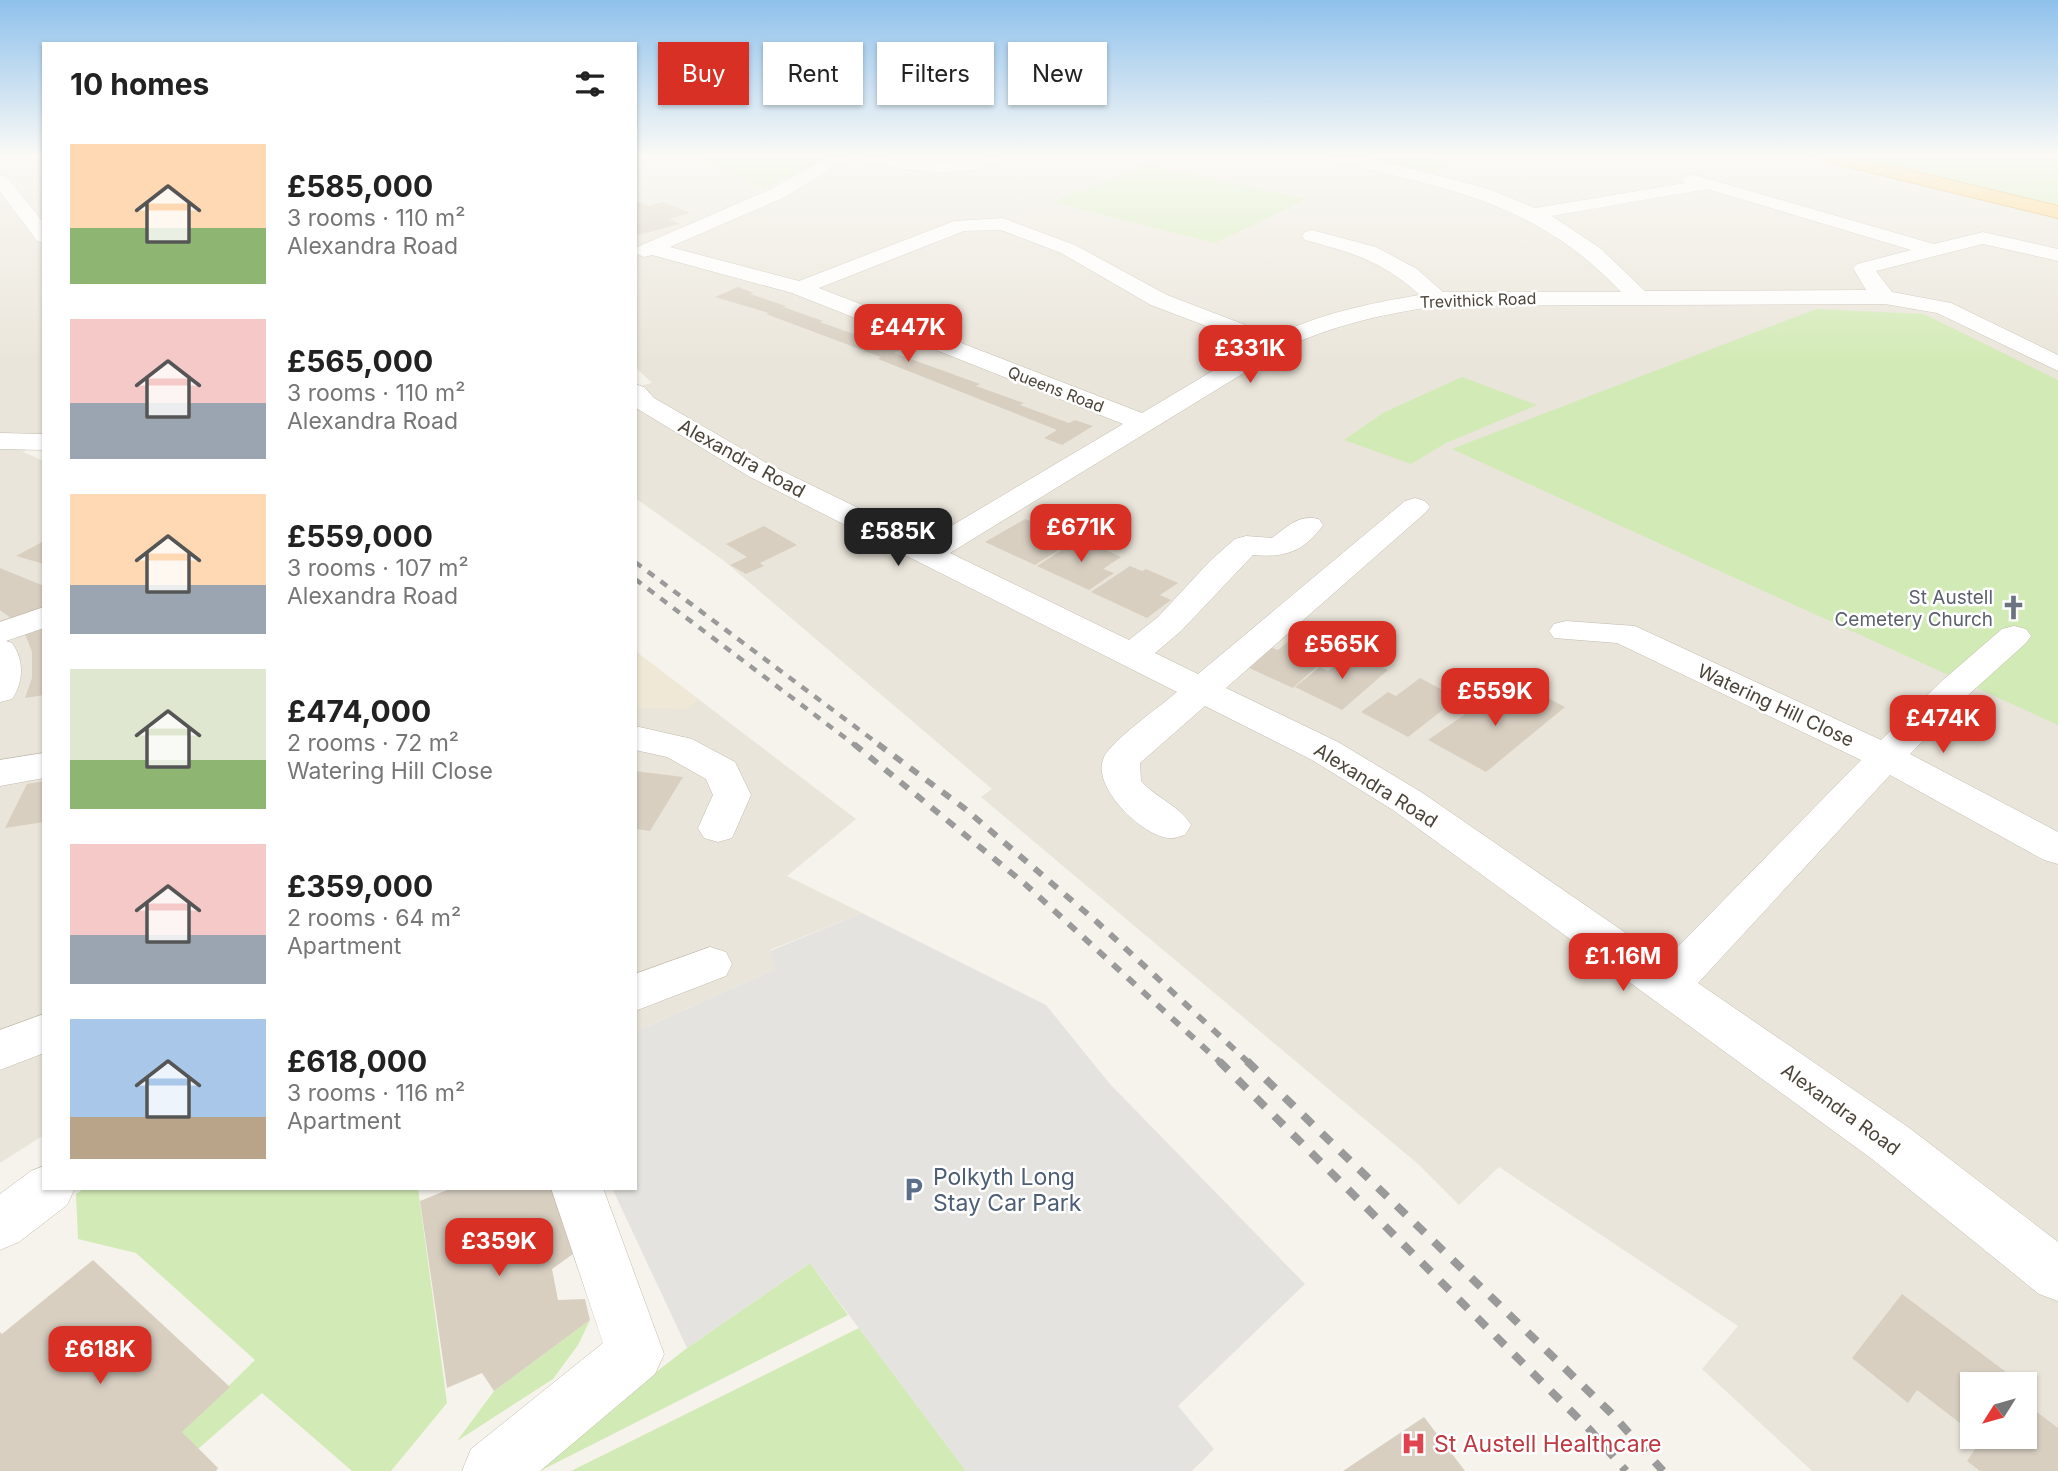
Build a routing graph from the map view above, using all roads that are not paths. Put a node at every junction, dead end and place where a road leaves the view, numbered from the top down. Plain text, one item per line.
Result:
1 (702, 226) edge
2 (959, 226) edge
3 (1007, 226) edge
4 (1555, 226) edge
5 (1847, 226) edge
6 (1312, 236) dead end
7 (1936, 251) junction
8 (643, 252) edge
9 (2058, 256) edge
10 (800, 288) junction
11 (1885, 296) junction
12 (1638, 297) junction
13 (1437, 299) junction
14 (1275, 344) junction
15 (2058, 363) edge
16 (637, 394) edge
17 (1143, 423) junction
18 (0, 441) edge
19 (42, 442) edge
20 (1415, 507) dead end
21 (1308, 525) dead end
22 (927, 554) junction
23 (42, 618) edge
24 (1566, 631) dead end
25 (0, 633) edge
26 (2014, 636) dead end
27 (0, 650) edge
28 (1131, 654) junction
29 (1201, 689) junction
30 (0, 691) edge
31 (637, 738) edge
32 (1886, 757) junction
33 (42, 765) edge
34 (0, 773) edge
35 (1171, 825) dead end
36 (718, 828) dead end
37 (2058, 850) edge
38 (710, 964) dead end
39 (1668, 985) junction
40 (637, 992) edge
41 (42, 1034) edge
42 (0, 1050) edge
43 (46, 1190) edge
44 (578, 1190) edge
45 (0, 1225) edge
46 (2058, 1275) edge
47 (494, 1471) edge

1 - 8 street
2 - 10 street
3 - 14 street
4 - 12 street
5 - 7 street
6 - 13 street
7 - 9 street
7 - 11 street
8 - 10 street, Queens Road
10 - 17 street, Queens Road
11 - 12 street, Trevithick Road
11 - 15 street, Trevithick Road
12 - 13 street, Trevithick Road
13 - 14 street, Trevithick Road
14 - 17 street, Trevithick Road
16 - 22 street, Alexandra Road
17 - 22 street, Trevithick Road
18 - 19 street
20 - 29 street
21 - 28 street
22 - 28 street, Alexandra Road
23 - 25 street
24 - 32 street, Watering Hill Close
26 - 32 street
27 - 30 street
28 - 29 street, Alexandra Road
29 - 35 street
29 - 39 street, Alexandra Road
31 - 36 street
32 - 37 street, Watering Hill Close
32 - 39 street
33 - 34 street
38 - 40 street
39 - 46 street, Alexandra Road
41 - 42 street
43 - 45 street
44 - 47 street

